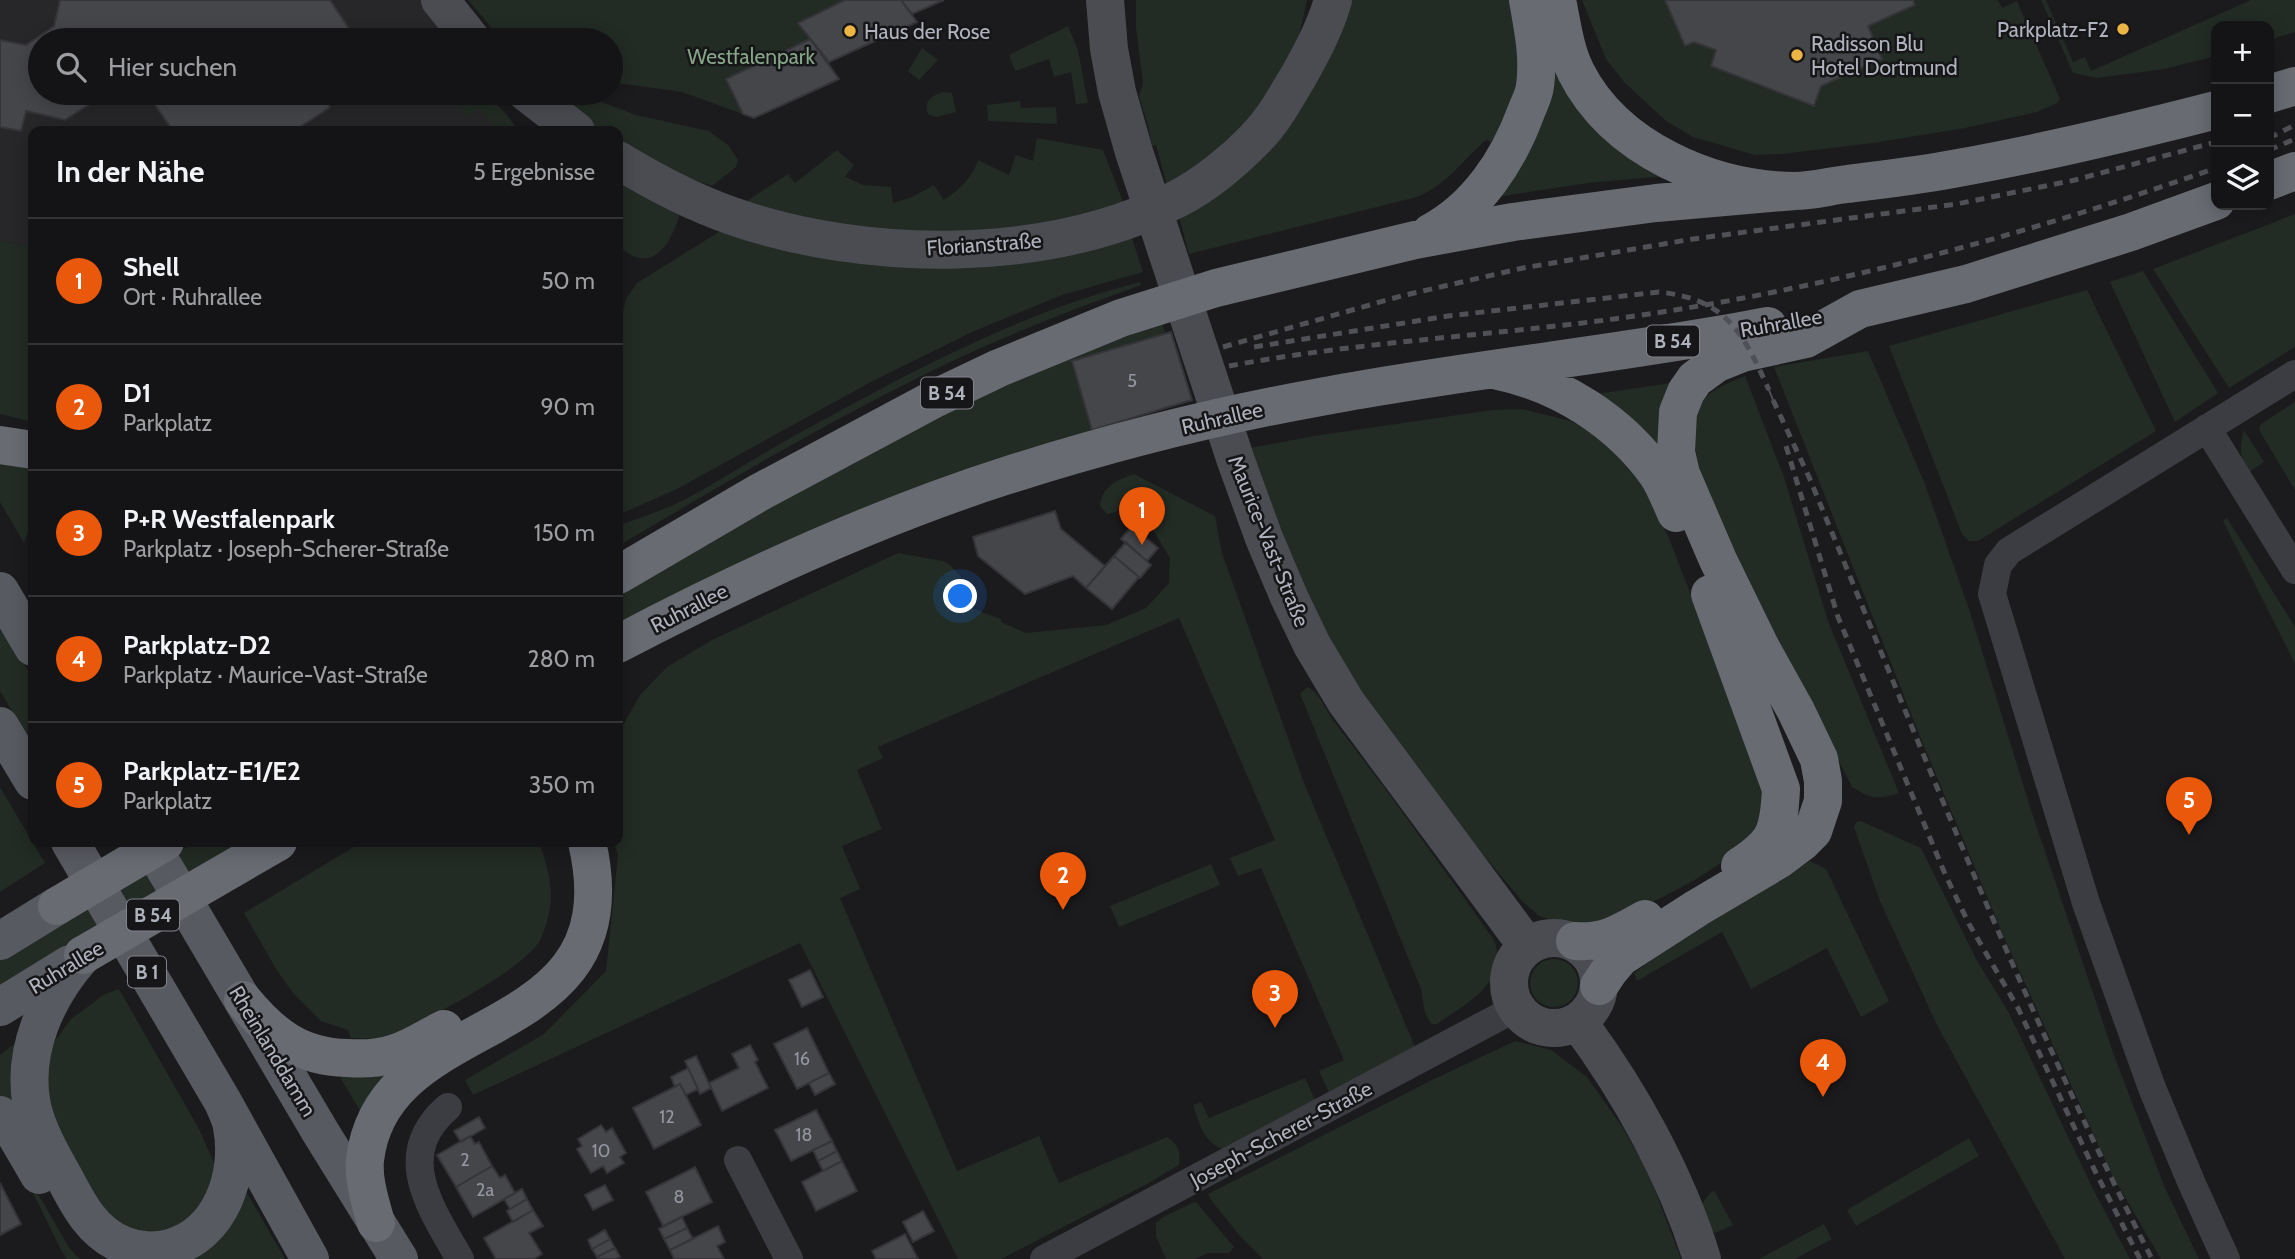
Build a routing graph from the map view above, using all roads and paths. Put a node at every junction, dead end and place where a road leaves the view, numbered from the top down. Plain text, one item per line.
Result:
1 (440, 0) edge
2 (1105, 0) edge
3 (1315, 0) edge
4 (1333, 0) edge
5 (1528, 0) edge
6 (1557, 0) edge
7 (462, 28) edge
8 (1302, 69) junction
9 (2295, 86) edge
10 (2274, 92) edge
11 (542, 105) edge
12 (2211, 111) edge
13 (570, 126) edge
14 (623, 163) edge
15 (2295, 171) edge
16 (2274, 179) edge
17 (1796, 191) junction
18 (2211, 203) edge
19 (1415, 240) junction
20 (1860, 309) junction
21 (1485, 369) junction
22 (2295, 374) edge
23 (2207, 428) junction
24 (0, 446) edge
25 (28, 449) edge
26 (2295, 570) edge
27 (623, 572) edge
28 (0, 591) edge
29 (657, 624) junction
30 (28, 639) edge
31 (623, 642) edge
32 (623, 659) edge
33 (0, 726) edge
34 (28, 772) edge
35 (73, 847) edge
36 (152, 847) edge
37 (157, 847) edge
38 (564, 847) edge
39 (588, 847) edge
40 (265, 849) edge
41 (20, 928) edge
42 (1575, 941) junction
43 (1527, 946) junction
44 (72, 965) junction
45 (1600, 986) junction
46 (243, 999) junction
47 (0, 1007) edge
48 (1516, 1008) junction
49 (1577, 1022) junction
50 (223, 1102) junction
51 (448, 1107) dead end
52 (0, 1115) edge
53 (738, 1160) dead end
54 (376, 1223) junction
55 (94, 1259) edge
56 (310, 1259) edge
57 (399, 1259) edge
58 (460, 1259) edge
59 (789, 1259) edge
60 (1044, 1259) edge
61 (1702, 1259) edge
62 (2226, 1259) edge

1 - 7 main road
2 - 43 main road, Maurice-Vast-Straße
3 - 8 main road, Florianstraße
4 - 8 main road, Florianstraße
5 - 19 highway
6 - 17 highway
8 - 14 main road, Florianstraße
9 - 10 highway
11 - 13 main road
12 - 17 highway, B 54
15 - 16 highway
17 - 19 highway, B 54
18 - 20 highway, B 54
19 - 27 highway, B 54
20 - 21 highway, Ruhrallee / B 54
20 - 45 highway
21 - 29 highway, Ruhrallee / B 54
21 - 42 highway
22 - 23 street
23 - 26 street
23 - 62 street
24 - 25 highway
28 - 30 main road
29 - 31 highway, Ruhrallee / B 54
29 - 32 highway
33 - 34 main road
35 - 50 main road, B 1
36 - 46 main road, Rheinlanddamm
37 - 41 highway, B 54
38 - 46 highway
39 - 54 highway
40 - 44 highway, Ruhrallee / B 54
42 - 43 main road
42 - 45 main road
43 - 48 main road
44 - 47 main road, Ruhrallee / B 54
44 - 50 main road
45 - 49 main road
46 - 54 main road, Rheinlanddamm
48 - 49 main road
48 - 60 street, Joseph-Scherer-Straße
49 - 61 main road
50 - 56 main road, B 1
51 - 58 street
52 - 55 main road
53 - 59 street
54 - 57 main road, Rheinlanddamm

